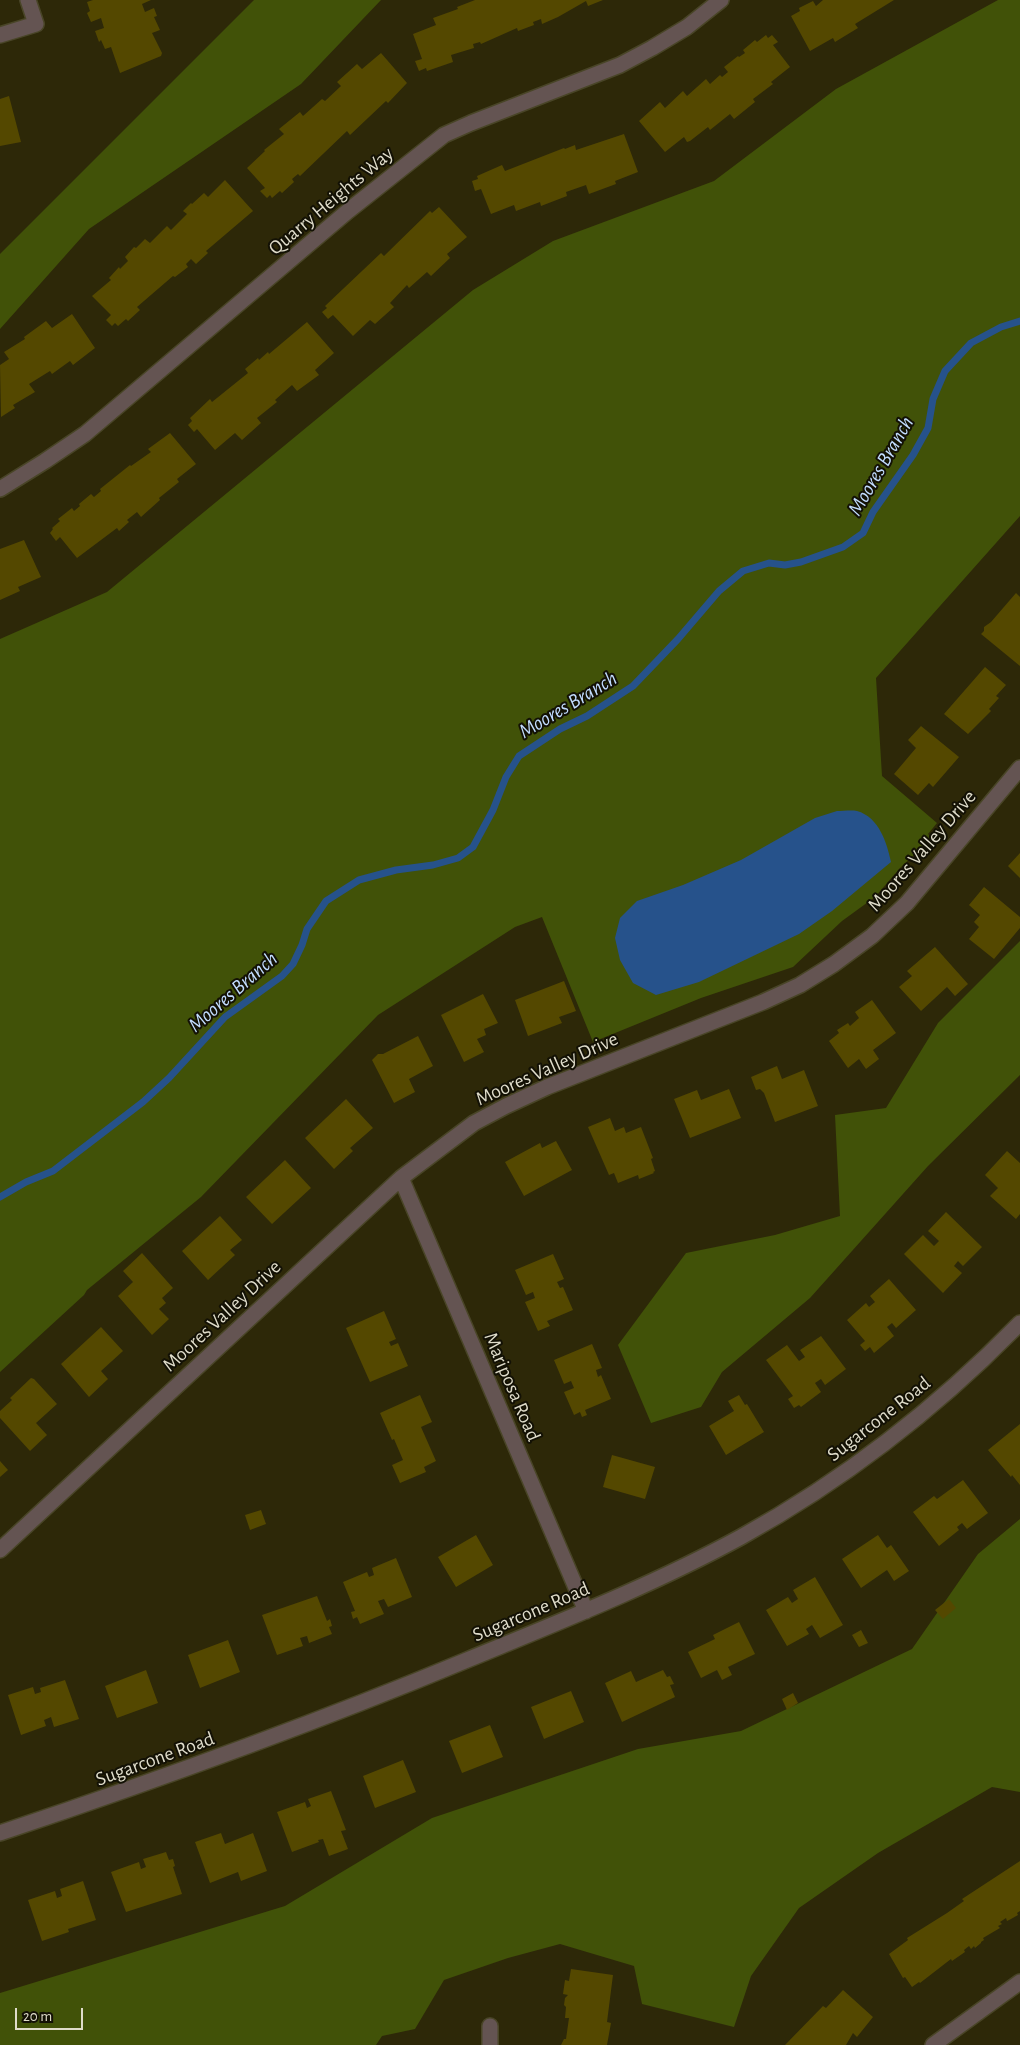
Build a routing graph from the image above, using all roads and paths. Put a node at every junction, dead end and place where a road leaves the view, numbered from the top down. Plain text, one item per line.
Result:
1 (28, 0) edge
2 (721, 0) edge
3 (0, 35) edge
4 (0, 489) edge
5 (1020, 768) edge
6 (401, 1178) junction
7 (1020, 1323) edge
8 (0, 1550) edge
9 (586, 1611) junction
10 (0, 1832) edge
11 (1020, 1982) edge
12 (490, 2026) dead end
13 (490, 2045) edge
14 (933, 2045) edge

1 - 3 street
2 - 4 street, Quarry Heights Way
5 - 6 street, Moores Valley Drive
6 - 8 street, Moores Valley Drive
6 - 9 street, Mariposa Road
7 - 9 street, Sugarcone Road
9 - 10 street, Sugarcone Road
11 - 14 street
12 - 13 street

